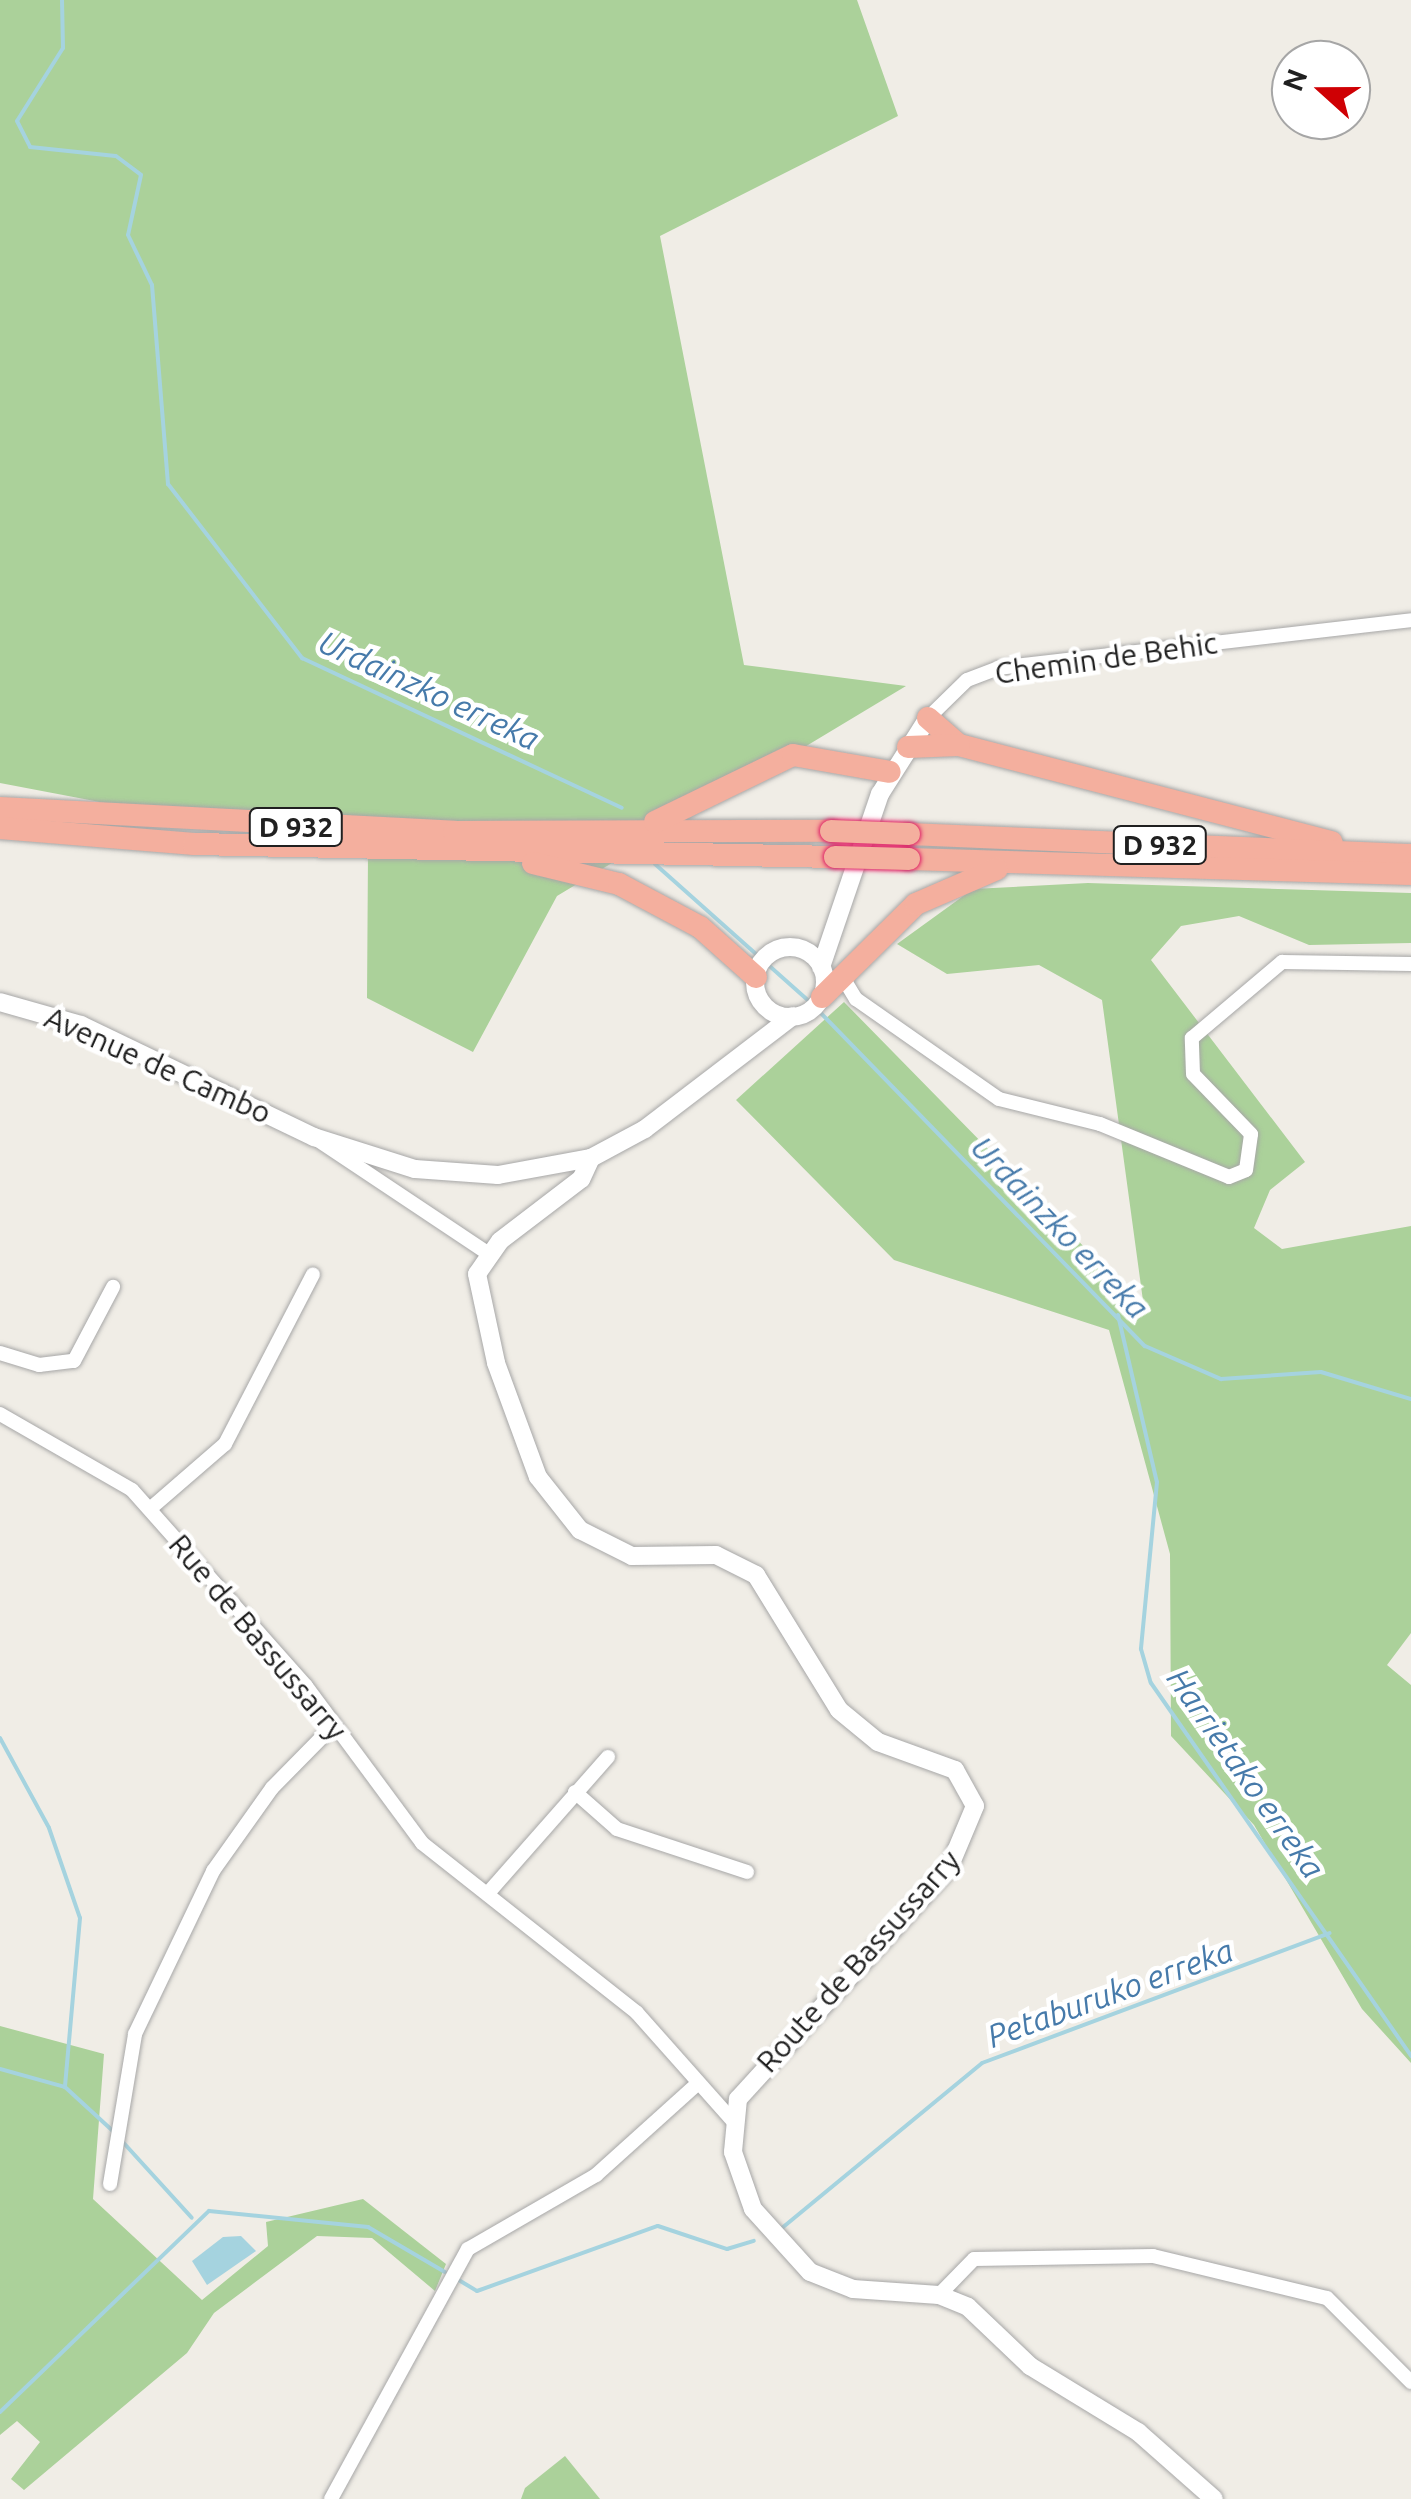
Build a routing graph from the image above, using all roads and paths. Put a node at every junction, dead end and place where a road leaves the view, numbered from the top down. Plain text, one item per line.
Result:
1 (1411, 620) edge
2 (928, 718) junction
3 (959, 745) junction
4 (908, 747) junction
5 (890, 772) junction
6 (0, 808) edge
7 (0, 828) edge
8 (637, 828) junction
9 (460, 851) junction
10 (1400, 855) edge
11 (1030, 862) junction
12 (1411, 874) edge
13 (834, 928) junction
14 (805, 950) junction
15 (762, 964) junction
16 (1411, 964) edge
17 (832, 971) junction
18 (0, 1002) edge
19 (810, 1007) junction
20 (768, 1009) junction
21 (756, 1051) junction
22 (314, 1136) junction
23 (591, 1158) junction
24 (488, 1254) junction
25 (313, 1274) dead end
26 (113, 1287) dead end
27 (0, 1353) edge
28 (0, 1414) edge
29 (151, 1508) junction
30 (334, 1726) junction
31 (608, 1757) dead end
32 (574, 1792) junction
33 (747, 1872) dead end
34 (489, 1892) junction
35 (696, 2084) junction
36 (732, 2120) junction
37 (110, 2184) dead end
38 (939, 2295) junction
39 (1411, 2382) edge
40 (331, 2499) edge
41 (1214, 2499) edge

1 - 2 street, Chemin de Behic
2 - 3 highway
2 - 4 street, Chemin de Behic
3 - 4 highway
3 - 10 highway
4 - 5 street, Chemin de Behic
5 - 8 highway
5 - 13 street, Chemin de Behic
6 - 8 highway, D 932
7 - 9 highway, D 932
8 - 10 highway, D 932, bridge
9 - 11 highway, D 932, bridge
9 - 15 highway
11 - 12 highway, D 932
11 - 17 highway
13 - 14 street
13 - 17 street, Chemin de Behic
14 - 15 street
14 - 17 street
15 - 20 street
16 - 17 street
17 - 19 highway
18 - 22 street, Avenue de Cambo
19 - 20 street
19 - 21 street, Avenue de Cambo
20 - 21 street
21 - 23 street, Avenue de Cambo
22 - 23 street, Avenue de Cambo
22 - 24 street, Avenue de Cambo
23 - 24 street
24 - 36 street, Route de Bassussarry
25 - 29 street
26 - 27 street
28 - 29 street, Rue de Bassussarry
29 - 30 street, Rue de Bassussarry
30 - 34 street, Rue de Bassussarry
30 - 37 street
31 - 32 street
32 - 33 street
32 - 34 street
34 - 35 street, Rue de Bassussarry
35 - 36 street, Rue de Bassussarry
35 - 40 street
36 - 38 street
38 - 39 street
38 - 41 street

